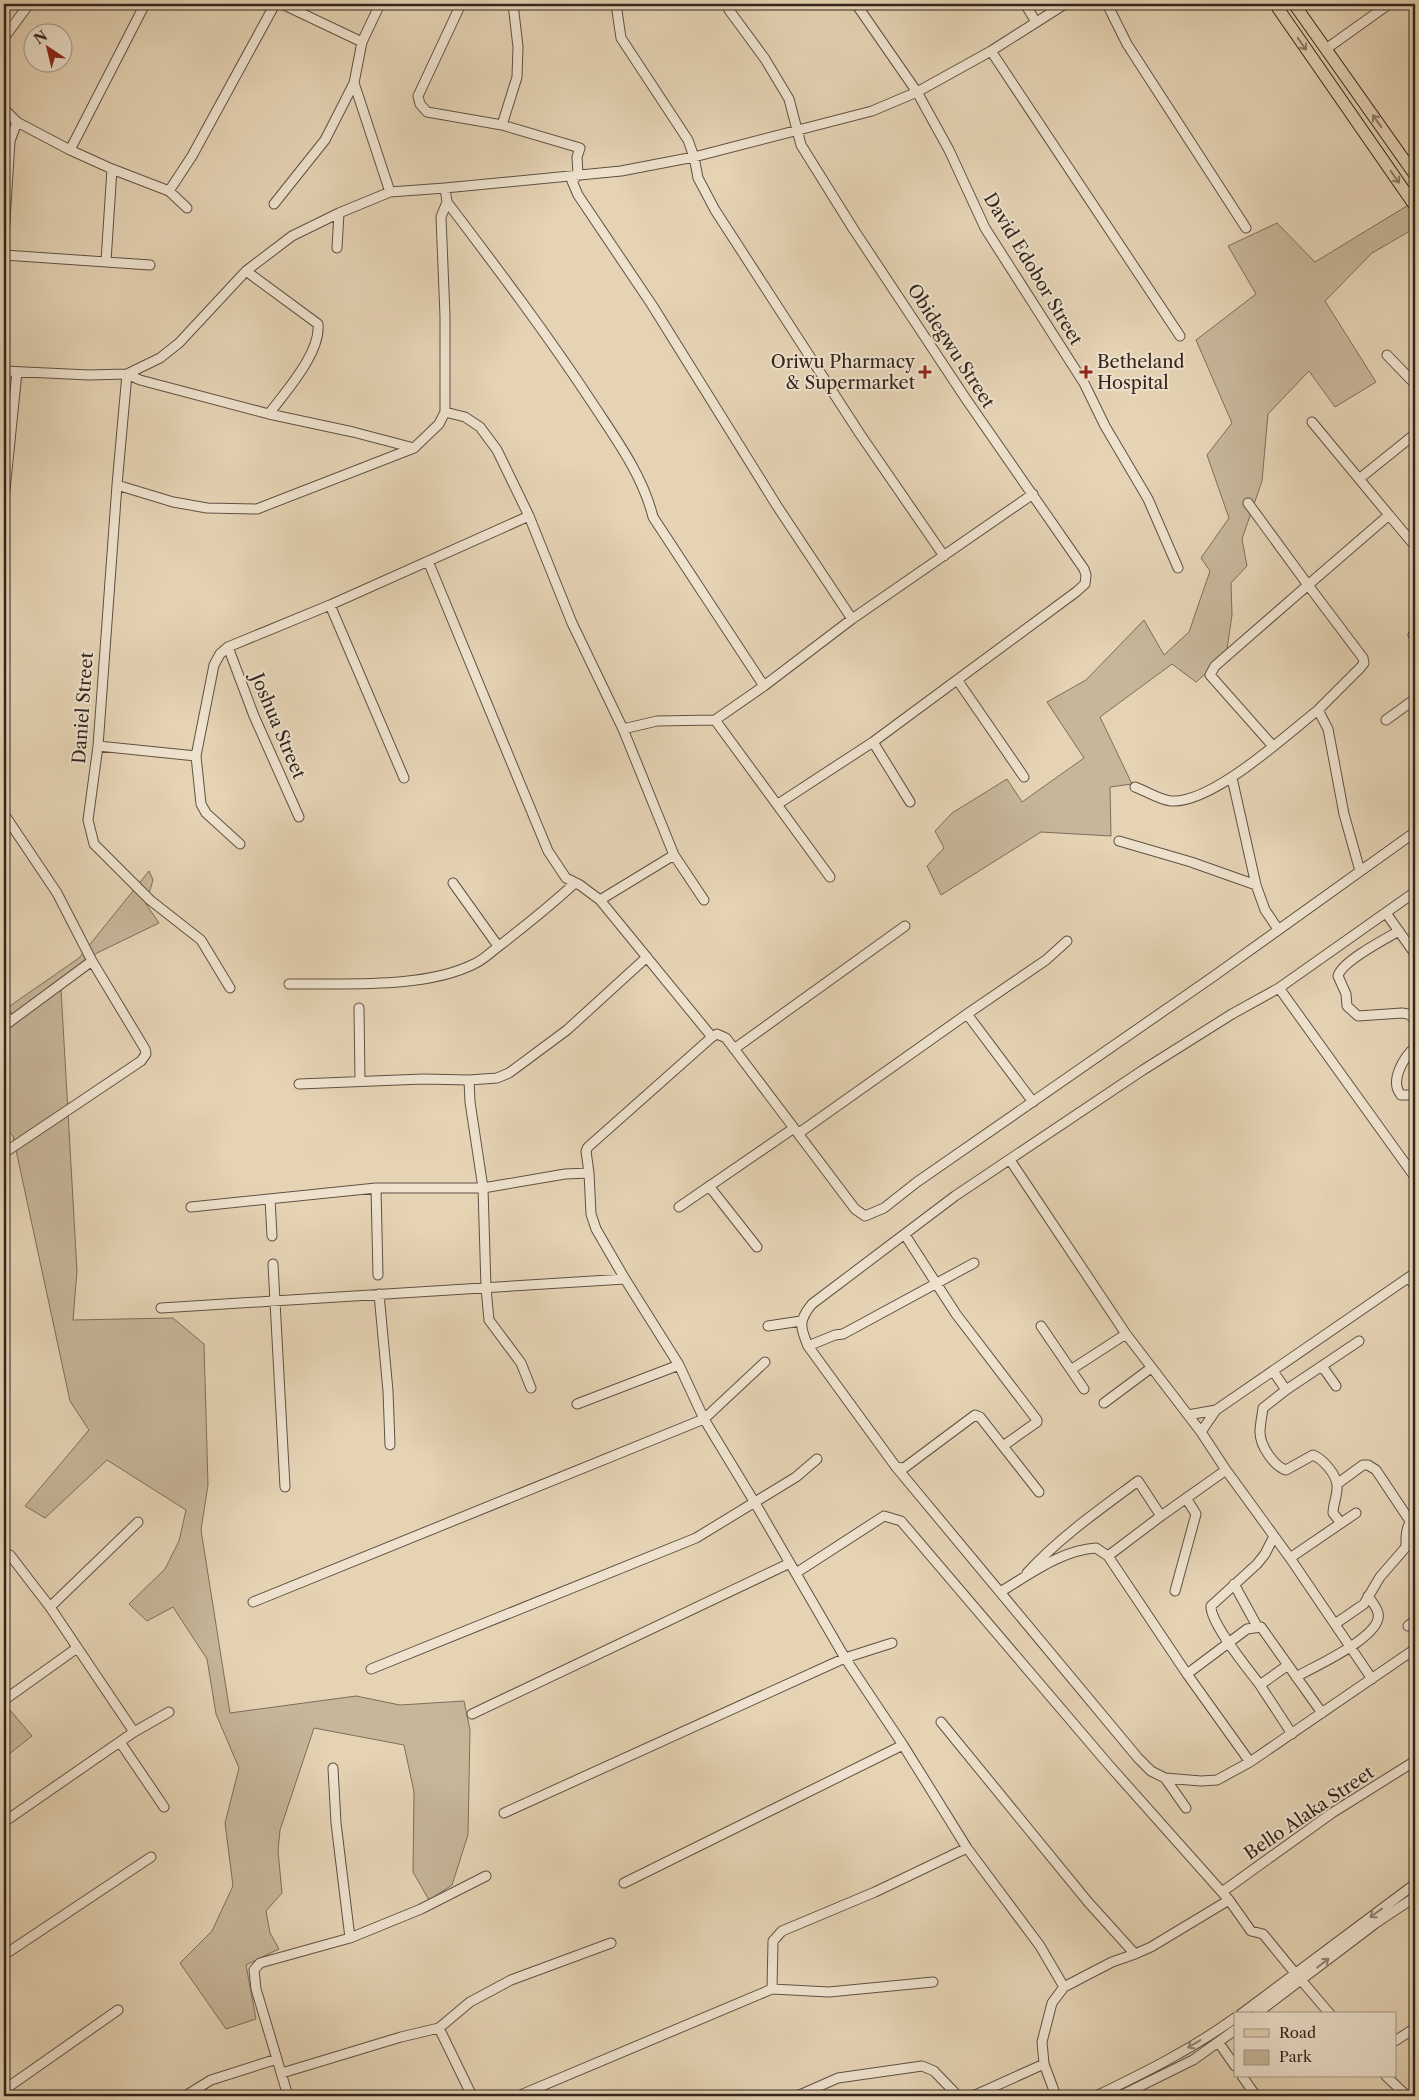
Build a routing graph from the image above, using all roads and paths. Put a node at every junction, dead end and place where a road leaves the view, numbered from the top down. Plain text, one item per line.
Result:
1 (28, 4) edge
2 (145, 4) edge
3 (275, 4) edge
4 (282, 4) edge
5 (380, 4) edge
6 (461, 4) edge
7 (513, 4) edge
8 (616, 4) edge
9 (856, 4) edge
10 (1025, 4) edge
11 (1065, 4) edge
12 (1107, 4) edge
13 (1275, 4) edge
14 (1389, 4) edge
15 (1298, 5) edge
16 (729, 10) dead end
17 (1036, 22) junction
18 (4, 38) edge
19 (362, 42) junction
20 (1326, 49) junction
21 (991, 51) junction
22 (354, 83) junction
23 (917, 92) junction
24 (4, 109) edge
25 (17, 122) junction
26 (502, 125) junction
27 (796, 130) junction
28 (70, 150) junction
29 (694, 156) junction
30 (112, 169) junction
31 (578, 174) junction
32 (1415, 175) edge
33 (445, 188) junction
34 (169, 191) junction
35 (390, 192) junction
36 (447, 202) junction
37 (274, 204) dead end
38 (1415, 206) edge
39 (187, 208) dead end
40 (339, 213) junction
41 (1246, 228) dead end
42 (4, 237) edge
43 (337, 248) dead end
44 (4, 255) edge
45 (106, 261) junction
46 (150, 265) dead end
47 (246, 271) junction
48 (1180, 336) dead end
49 (1387, 355) dead end
50 (4, 370) edge
51 (17, 372) junction
52 (127, 374) junction
53 (1415, 384) edge
54 (445, 412) junction
55 (269, 414) junction
56 (1312, 422) dead end
57 (1415, 434) edge
58 (414, 448) junction
59 (5, 478) edge
60 (1359, 479) junction
61 (117, 484) junction
62 (1033, 494) junction
63 (4, 500) edge
64 (1248, 503) dead end
65 (1389, 515) junction
66 (529, 516) junction
67 (1415, 546) edge
68 (944, 556) junction
69 (428, 561) junction
70 (1178, 568) dead end
71 (1308, 585) junction
72 (330, 605) junction
73 (852, 619) junction
74 (228, 647) junction
75 (958, 681) junction
76 (764, 686) junction
77 (1415, 699) edge
78 (1318, 710) junction
79 (715, 720) junction
80 (1386, 720) dead end
81 (623, 730) junction
82 (873, 742) junction
83 (98, 746) junction
84 (1272, 746) junction
85 (196, 756) junction
86 (1024, 777) dead end
87 (404, 778) dead end
88 (1232, 778) junction
89 (1135, 787) dead end
90 (910, 802) dead end
91 (778, 804) junction
92 (4, 814) edge
93 (299, 816) dead end
94 (1415, 832) edge
95 (1119, 841) dead end
96 (240, 844) dead end
97 (674, 855) junction
98 (1360, 871) junction
99 (830, 877) dead end
100 (575, 883) junction
101 (453, 884) dead end
102 (1256, 885) junction
103 (1415, 892) edge
104 (600, 900) junction
105 (704, 900) dead end
106 (1386, 913) junction
107 (905, 926) dead end
108 (1278, 929) junction
109 (1399, 931) junction
110 (1067, 941) dead end
111 (498, 946) junction
112 (1415, 954) edge
113 (647, 956) junction
114 (92, 961) junction
115 (289, 984) dead end
116 (230, 988) dead end
117 (1279, 988) junction
118 (359, 1008) dead end
119 (4, 1012) edge
120 (967, 1014) junction
121 (1415, 1019) edge
122 (7, 1023) edge
123 (712, 1037) junction
124 (1415, 1047) edge
125 (734, 1049) junction
126 (469, 1080) junction
127 (360, 1081) junction
128 (298, 1084) dead end
129 (1415, 1095) edge
130 (1033, 1102) junction
131 (797, 1130) junction
132 (4, 1153) edge
133 (1010, 1160) junction
134 (589, 1173) junction
135 (1415, 1177) edge
136 (709, 1186) junction
137 (376, 1188) junction
138 (483, 1188) junction
139 (270, 1199) junction
140 (191, 1207) dead end
141 (679, 1207) dead end
142 (905, 1235) junction
143 (272, 1236) dead end
144 (757, 1247) dead end
145 (974, 1263) dead end
146 (273, 1264) dead end
147 (378, 1275) dead end
148 (1412, 1275) edge
149 (624, 1279) junction
150 (935, 1283) junction
151 (1415, 1287) edge
152 (486, 1288) junction
153 (379, 1294) junction
154 (274, 1302) junction
155 (161, 1308) dead end
156 (801, 1321) junction
157 (768, 1326) dead end
158 (1041, 1326) dead end
159 (1126, 1334) junction
160 (1359, 1341) dead end
161 (808, 1346) junction
162 (765, 1362) dead end
163 (679, 1365) junction
164 (1322, 1366) junction
165 (1151, 1368) junction
166 (1072, 1369) junction
167 (1273, 1371) junction
168 (1336, 1386) dead end
169 (531, 1388) dead end
170 (1084, 1388) dead end
171 (1286, 1390) junction
172 (1104, 1403) dead end
173 (577, 1404) dead end
174 (1216, 1410) junction
175 (1188, 1415) junction
176 (704, 1419) junction
177 (1201, 1432) junction
178 (390, 1445) dead end
179 (1002, 1446) junction
180 (817, 1459) dead end
181 (896, 1466) junction
182 (1226, 1470) junction
183 (1337, 1484) junction
184 (285, 1486) dead end
185 (1039, 1492) dead end
186 (1186, 1498) junction
187 (755, 1503) junction
188 (1356, 1513) dead end
189 (1161, 1516) junction
190 (1414, 1521) edge
191 (138, 1522) dead end
192 (1341, 1524) junction
193 (1274, 1536) junction
194 (10, 1555) dead end
195 (1108, 1556) junction
196 (1290, 1558) junction
197 (790, 1563) junction
198 (796, 1573) junction
199 (1022, 1579) junction
200 (1234, 1584) junction
201 (1000, 1592) junction
202 (1176, 1592) dead end
203 (1368, 1596) junction
204 (253, 1602) dead end
205 (50, 1607) junction
206 (1335, 1624) junction
207 (1257, 1626) junction
208 (892, 1643) dead end
209 (1229, 1643) junction
210 (77, 1648) junction
211 (1351, 1648) junction
212 (1415, 1649) edge
213 (845, 1658) junction
214 (1288, 1665) junction
215 (371, 1669) dead end
216 (1187, 1674) junction
217 (1296, 1677) junction
218 (1372, 1679) junction
219 (1260, 1685) junction
220 (4, 1698) edge
221 (169, 1712) dead end
222 (1322, 1713) junction
223 (472, 1714) dead end
224 (941, 1722) dead end
225 (134, 1732) junction
226 (1292, 1734) junction
227 (120, 1742) junction
228 (903, 1745) junction
229 (1415, 1761) edge
230 (1250, 1762) junction
231 (332, 1768) dead end
232 (1165, 1778) junction
233 (164, 1807) dead end
234 (1186, 1808) dead end
235 (504, 1813) dead end
236 (4, 1822) edge
237 (968, 1848) junction
238 (151, 1857) dead end
239 (486, 1876) dead end
240 (624, 1883) dead end
241 (1415, 1884) edge
242 (1222, 1892) junction
243 (1415, 1897) edge
244 (1229, 1900) junction
245 (350, 1938) junction
246 (610, 1943) dead end
247 (1135, 1954) junction
248 (4, 1955) edge
249 (1298, 1976) junction
250 (932, 1982) dead end
251 (1064, 1987) junction
252 (772, 1989) junction
253 (118, 2010) dead end
254 (1244, 2012) edge
255 (1258, 2012) edge
256 (1328, 2012) edge
257 (1234, 2019) edge
258 (439, 2028) junction
259 (1415, 2028) edge
260 (1234, 2031) edge
261 (1396, 2041) edge
262 (1219, 2043) junction
263 (277, 2059) junction
264 (1044, 2064) junction
265 (1234, 2065) edge
266 (282, 2073) junction
267 (1243, 2078) edge
268 (1388, 2078) edge
269 (8, 2096) edge
270 (186, 2096) edge
271 (288, 2096) edge
272 (472, 2096) edge
273 (518, 2096) edge
274 (797, 2096) edge
275 (958, 2096) edge
276 (973, 2096) edge
277 (1056, 2096) edge
278 (1096, 2096) edge
279 (1120, 2096) edge
280 (1256, 2096) edge
281 (1408, 2096) edge

1 - 18 street
2 - 28 street
3 - 34 street
4 - 19 street
5 - 19 street
6 - 26 street
7 - 26 street
8 - 29 street
9 - 23 street, David Edobor Street
10 - 17 street
11 - 17 street
12 - 41 street
13 -> 38 main road
14 - 20 street
15 - 20 main road
16 - 27 street, Obidegwu Street
17 - 21 street
19 - 22 street
32 -> 20 main road
21 - 23 street
21 - 48 street
22 - 35 street
22 - 37 street
23 - 27 street
23 - 70 street, David Edobor Street
24 - 25 street
25 - 28 street
25 - 42 street
26 - 31 street
27 - 29 street
27 - 62 street, Obidegwu Street
28 - 30 street
29 - 31 street
29 - 68 street
30 - 34 street
30 - 45 street
31 - 33 street
31 - 73 street
33 - 35 street
33 - 36 street
34 - 39 street
35 - 40 street
36 - 54 street
36 - 76 street
40 - 43 street
40 - 47 street
44 - 45 street
45 - 46 street
47 - 52 street
47 - 55 street
49 - 53 street
50 - 51 street
51 - 52 street
51 - 59 street
52 - 55 street
52 - 61 street, Daniel Street
54 - 58 street
54 - 66 street
55 - 58 street
56 - 60 street
57 - 60 street
58 - 61 street
59 - 63 street
60 - 65 street
61 - 83 street, Daniel Street
62 - 68 street
62 - 75 street, Obidegwu Street
64 - 71 street
65 - 67 street
65 - 71 street
66 - 69 street
66 - 81 street
68 - 73 street
69 - 72 street
69 - 100 street
71 - 78 street
71 - 84 street
72 - 74 street
72 - 87 street
73 - 76 street
74 - 85 street
74 - 93 street, Joshua Street
75 - 82 street
75 - 86 street
76 - 79 street
77 - 80 street
78 - 84 street
78 - 98 street
79 - 81 street
79 - 91 street
81 - 97 street
82 - 90 street
82 - 91 street
83 - 85 street
83 - 116 street, Daniel Street
84 - 88 street
85 - 96 street
88 - 89 street
88 - 102 street
91 - 99 street
92 - 114 street
94 - 98 street
95 - 102 street
97 - 104 street
97 - 105 street
98 - 108 street
100 - 104 street
100 - 111 street
101 - 111 street
102 - 108 street
103 - 106 street
104 - 113 street
106 - 109 street
106 - 117 street
107 - 125 street
108 - 130 street
109 - 112 street
109 - 121 street
110 - 120 street
111 - 115 street
113 - 123 street
113 - 126 street
114 - 122 street
114 - 132 street
117 - 133 street
117 - 135 street
118 - 127 street
119 - 122 street
120 - 130 street
120 - 131 street
123 - 125 street
123 - 134 street
124 - 129 street
125 - 131 street
126 - 127 street
126 - 138 street
127 - 128 street
130 - 131 street
131 - 136 street
133 - 142 street
133 - 159 street
134 - 138 street
134 - 149 street
136 - 141 street
136 - 144 street
137 - 138 street
137 - 139 street
137 - 147 street
138 - 152 street
139 - 140 street
139 - 143 street
142 - 150 street
142 - 156 street
145 - 150 street
146 - 154 street
148 - 151 street
148 - 167 street
149 - 152 street
149 - 163 street
150 - 161 street
150 - 179 street
152 - 153 street
152 - 169 street
153 - 154 street
153 - 178 street
154 - 155 street
154 - 184 street
156 - 157 street
156 - 161 street
158 - 166 street
159 - 165 street
159 - 166 street
160 - 164 street
161 - 181 street
162 - 176 street
163 - 173 street
163 - 176 street
164 - 168 street
164 - 171 street
165 - 172 street
165 - 175 street
166 - 170 street
167 - 171 street
167 - 174 street
171 - 183 street
174 - 175 street
174 - 177 street
175 - 177 street
176 - 187 street
176 - 204 street
177 - 182 street
179 - 181 street
179 - 185 street
180 - 187 street
181 - 201 street
182 - 186 street
182 - 193 street
183 - 190 street
183 - 192 street
186 - 189 street
186 - 202 street
187 - 197 street
187 - 215 street
188 - 192 street
189 - 195 street
189 - 199 street
190 - 203 street
191 - 205 street
192 - 196 street
193 - 196 street
193 - 200 street
194 - 205 street
195 - 199 street
195 - 216 street
196 - 206 street
197 - 198 street
197 - 223 street
198 - 213 street
198 - 242 street
199 - 201 street
200 - 207 street
200 - 209 street
201 - 232 street
203 - 206 street
203 - 211 street
205 - 210 street
206 - 211 street
207 - 209 street
207 - 214 street
208 - 213 street
209 - 216 street
209 - 219 street
210 - 220 street
210 - 225 street
211 - 217 street
211 - 218 street
212 - 218 street
213 - 228 street
213 - 235 street
214 - 217 street
214 - 219 street
216 - 230 street
217 - 222 street
218 - 222 street
219 - 226 street
221 - 225 street
222 - 226 street
224 - 247 street
225 - 227 street
226 - 230 street
227 - 233 street
227 - 236 street
228 - 237 street
228 - 240 street
229 - 242 street, Bello Alaka Street
230 - 232 street
231 - 245 street
232 - 234 street
237 - 251 street
237 - 252 street
238 - 248 street
239 - 245 street
241 -> 249 street
242 - 244 street
249 -> 243 street
244 - 247 street
244 - 249 street
245 - 263 street
246 - 258 street
247 - 251 street
249 - 254 street
249 - 255 street
249 - 256 street
250 - 252 street
251 - 264 street
252 - 273 street
253 - 269 street
257 -> 278 street
258 - 266 street
258 - 272 street
259 - 261 street
260 - 262 street
262 - 265 street
262 - 279 street
263 - 266 street
263 - 270 street
264 - 276 street
264 - 277 street
266 - 271 street
267 - 280 street
268 - 281 street
274 - 275 street

